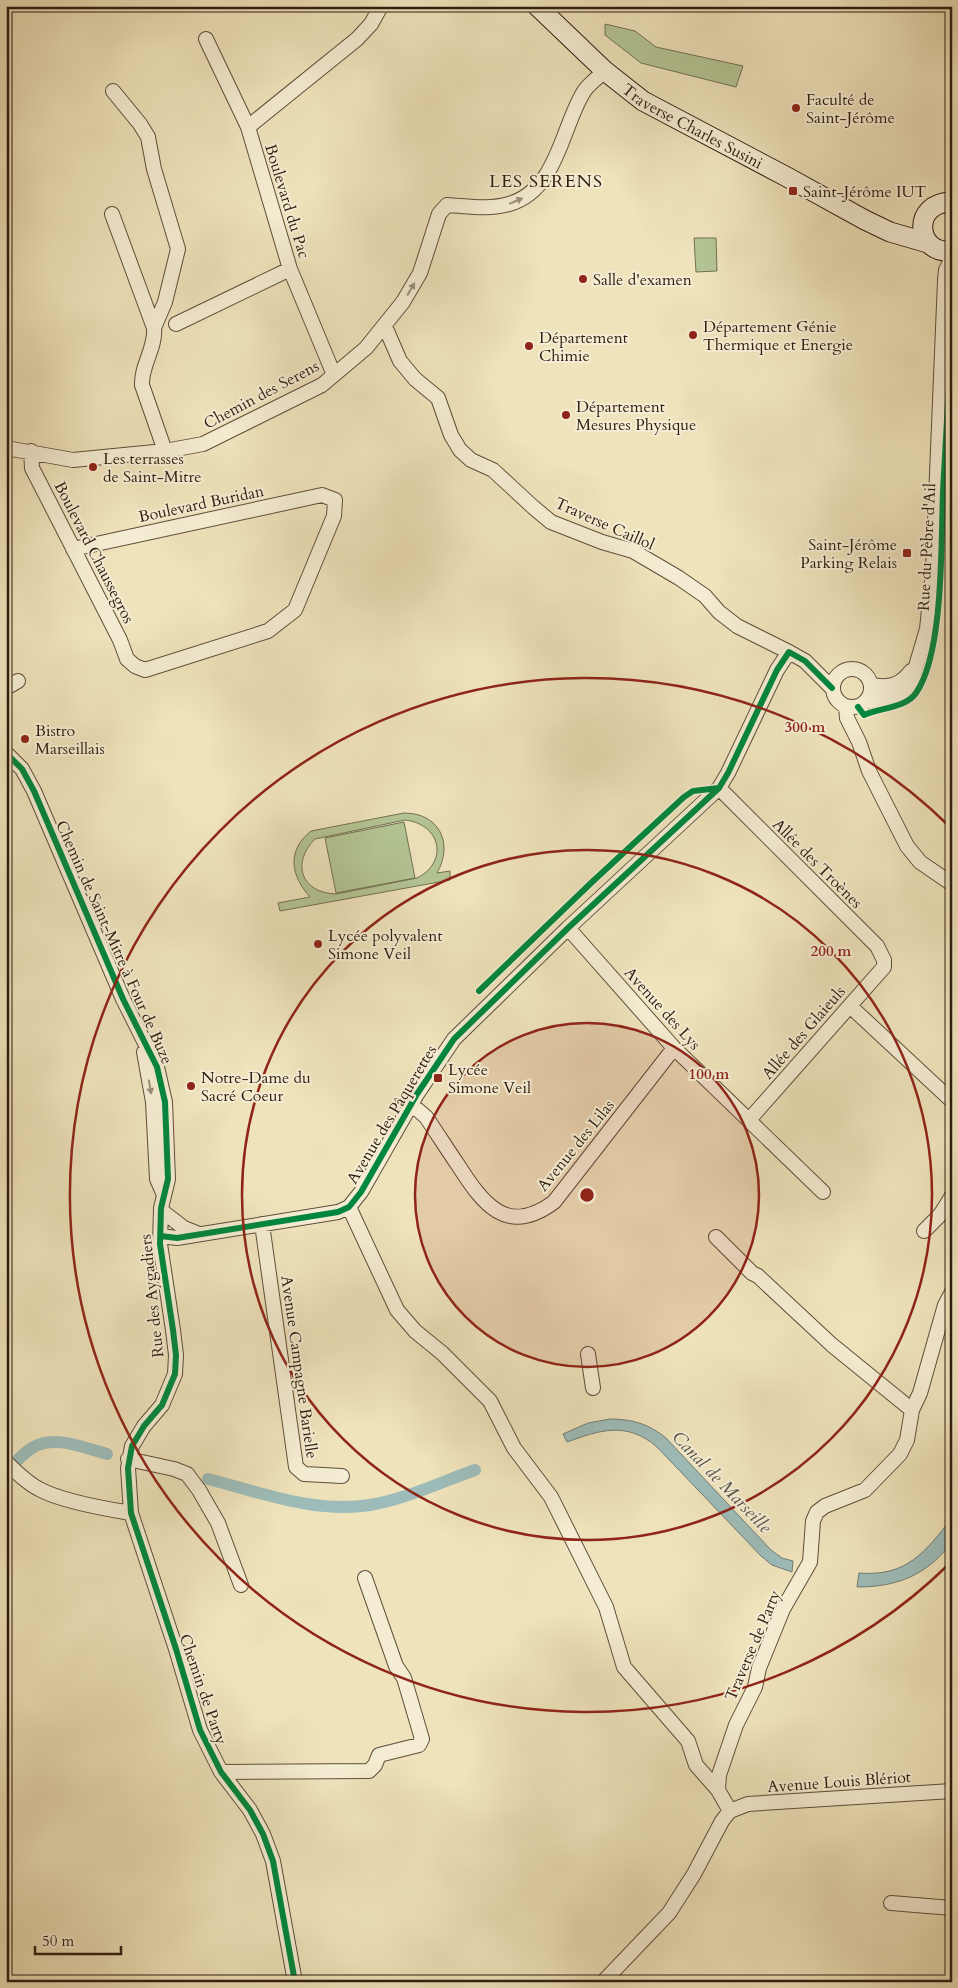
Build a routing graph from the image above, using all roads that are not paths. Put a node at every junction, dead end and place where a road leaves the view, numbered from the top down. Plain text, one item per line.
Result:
1 (381, 6) edge
2 (537, 6) edge
3 (206, 39) dead end
4 (605, 71) junction
5 (113, 91) dead end
6 (248, 128) junction
7 (952, 202) edge
8 (112, 214) dead end
9 (925, 215) junction
10 (865, 220) junction
11 (943, 255) edge
12 (290, 269) junction
13 (176, 324) dead end
14 (154, 328) junction
15 (383, 329) junction
16 (334, 375) junction
17 (6, 448) edge
18 (31, 451) junction
19 (165, 451) junction
20 (73, 549) junction
21 (789, 652) junction
22 (805, 662) junction
23 (916, 664) junction
24 (135, 666) joint
25 (842, 672) junction
26 (871, 685) junction
27 (832, 688) junction
28 (866, 702) junction
29 (846, 707) junction
30 (6, 753) edge
31 (719, 788) junction
32 (952, 884) edge
33 (568, 928) junction
34 (884, 967) joint
35 (850, 1006) junction
36 (674, 1048) junction
37 (952, 1102) edge
38 (410, 1107) junction
39 (749, 1120) junction
40 (823, 1192) dead end
41 (952, 1196) edge
42 (350, 1207) junction
43 (162, 1212) junction
44 (262, 1224) junction
45 (924, 1231) dead end
46 (202, 1234) junction
47 (161, 1236) junction
48 (716, 1237) dead end
49 (952, 1292) edge
50 (588, 1354) dead end
51 (593, 1388) dead end
52 (912, 1410) junction
53 (129, 1458) junction
54 (11, 1466) edge
55 (342, 1476) dead end
56 (131, 1514) junction
57 (365, 1578) dead end
58 (241, 1585) dead end
59 (221, 1772) junction
60 (718, 1790) junction
61 (952, 1791) edge
62 (730, 1811) junction
63 (891, 1903) dead end
64 (952, 1908) edge
65 (295, 1982) edge
66 (603, 1982) edge

1 - 6 street
2 - 4 street, Traverse Charles Susini
3 - 6 street, Boulevard du Pac
4 - 10 street, Traverse Charles Susini
15 -> 4 street, Chemin des Serens
5 - 14 street
6 - 12 street, Boulevard du Pac
7 - 9 street, Traverse Charles Susini
8 - 14 street
9 - 10 street, Traverse Charles Susini
9 - 11 street
10 - 11 street, Traverse Charles Susini
11 - 23 street, Rue du Pèbre d'Ail
12 - 13 street
12 - 16 street, Boulevard du Pac
14 - 19 street
15 - 16 street, Chemin des Serens
15 - 21 street, Traverse Caillol
16 - 19 street, Chemin des Serens
17 - 18 street, Chemin des Serens
18 - 19 street, Chemin des Serens
18 - 20 street, Boulevard Chaussegros
20 - 24 street, Boulevard Chaussegros
20 - 24 street, Boulevard Buridan
21 - 22 street
21 - 31 street, Avenue des Pâquerettes
22 - 25 street
22 - 27 street
23 - 26 street, Rue du Pèbre d'Ail
23 - 28 street, Rue du Pèbre d'Ail
25 - 26 street
25 - 27 street
26 - 28 street
27 - 29 street
28 - 29 street
29 - 32 street
30 - 43 street, Chemin de Saint-Mitre à Four de Buze
31 - 33 street, Avenue des Pâquerettes
31 - 34 street, Allée des Troènes
33 - 36 street, Avenue des Lys
33 - 38 street, Avenue des Pâquerettes
34 - 35 street, Allée des Glaieuls
35 - 37 street
35 - 39 street, Allée des Glaieuls
36 - 38 street, Avenue des Lilas
36 - 39 street, Avenue des Lys
38 - 42 street, Avenue des Pâquerettes
39 - 40 street, Avenue des Lys
41 - 45 street
42 - 44 street
42 - 60 street
43 - 46 street
43 - 47 street, Rue des Aygadiers
44 - 46 street
44 - 55 street, Avenue Campagne Barielle
46 - 47 street
47 - 53 street, Rue des Aygadiers
48 - 52 street
49 - 52 street, Traverse de Party
50 - 51 street
52 - 60 street, Traverse de Party
53 - 56 street
53 - 58 street
54 - 56 street
56 - 59 street, Chemin de Party
57 - 59 street
59 - 65 street, Chemin de Party
60 - 62 street
61 - 62 street, Avenue Louis Blériot
62 - 66 street
63 - 64 street

